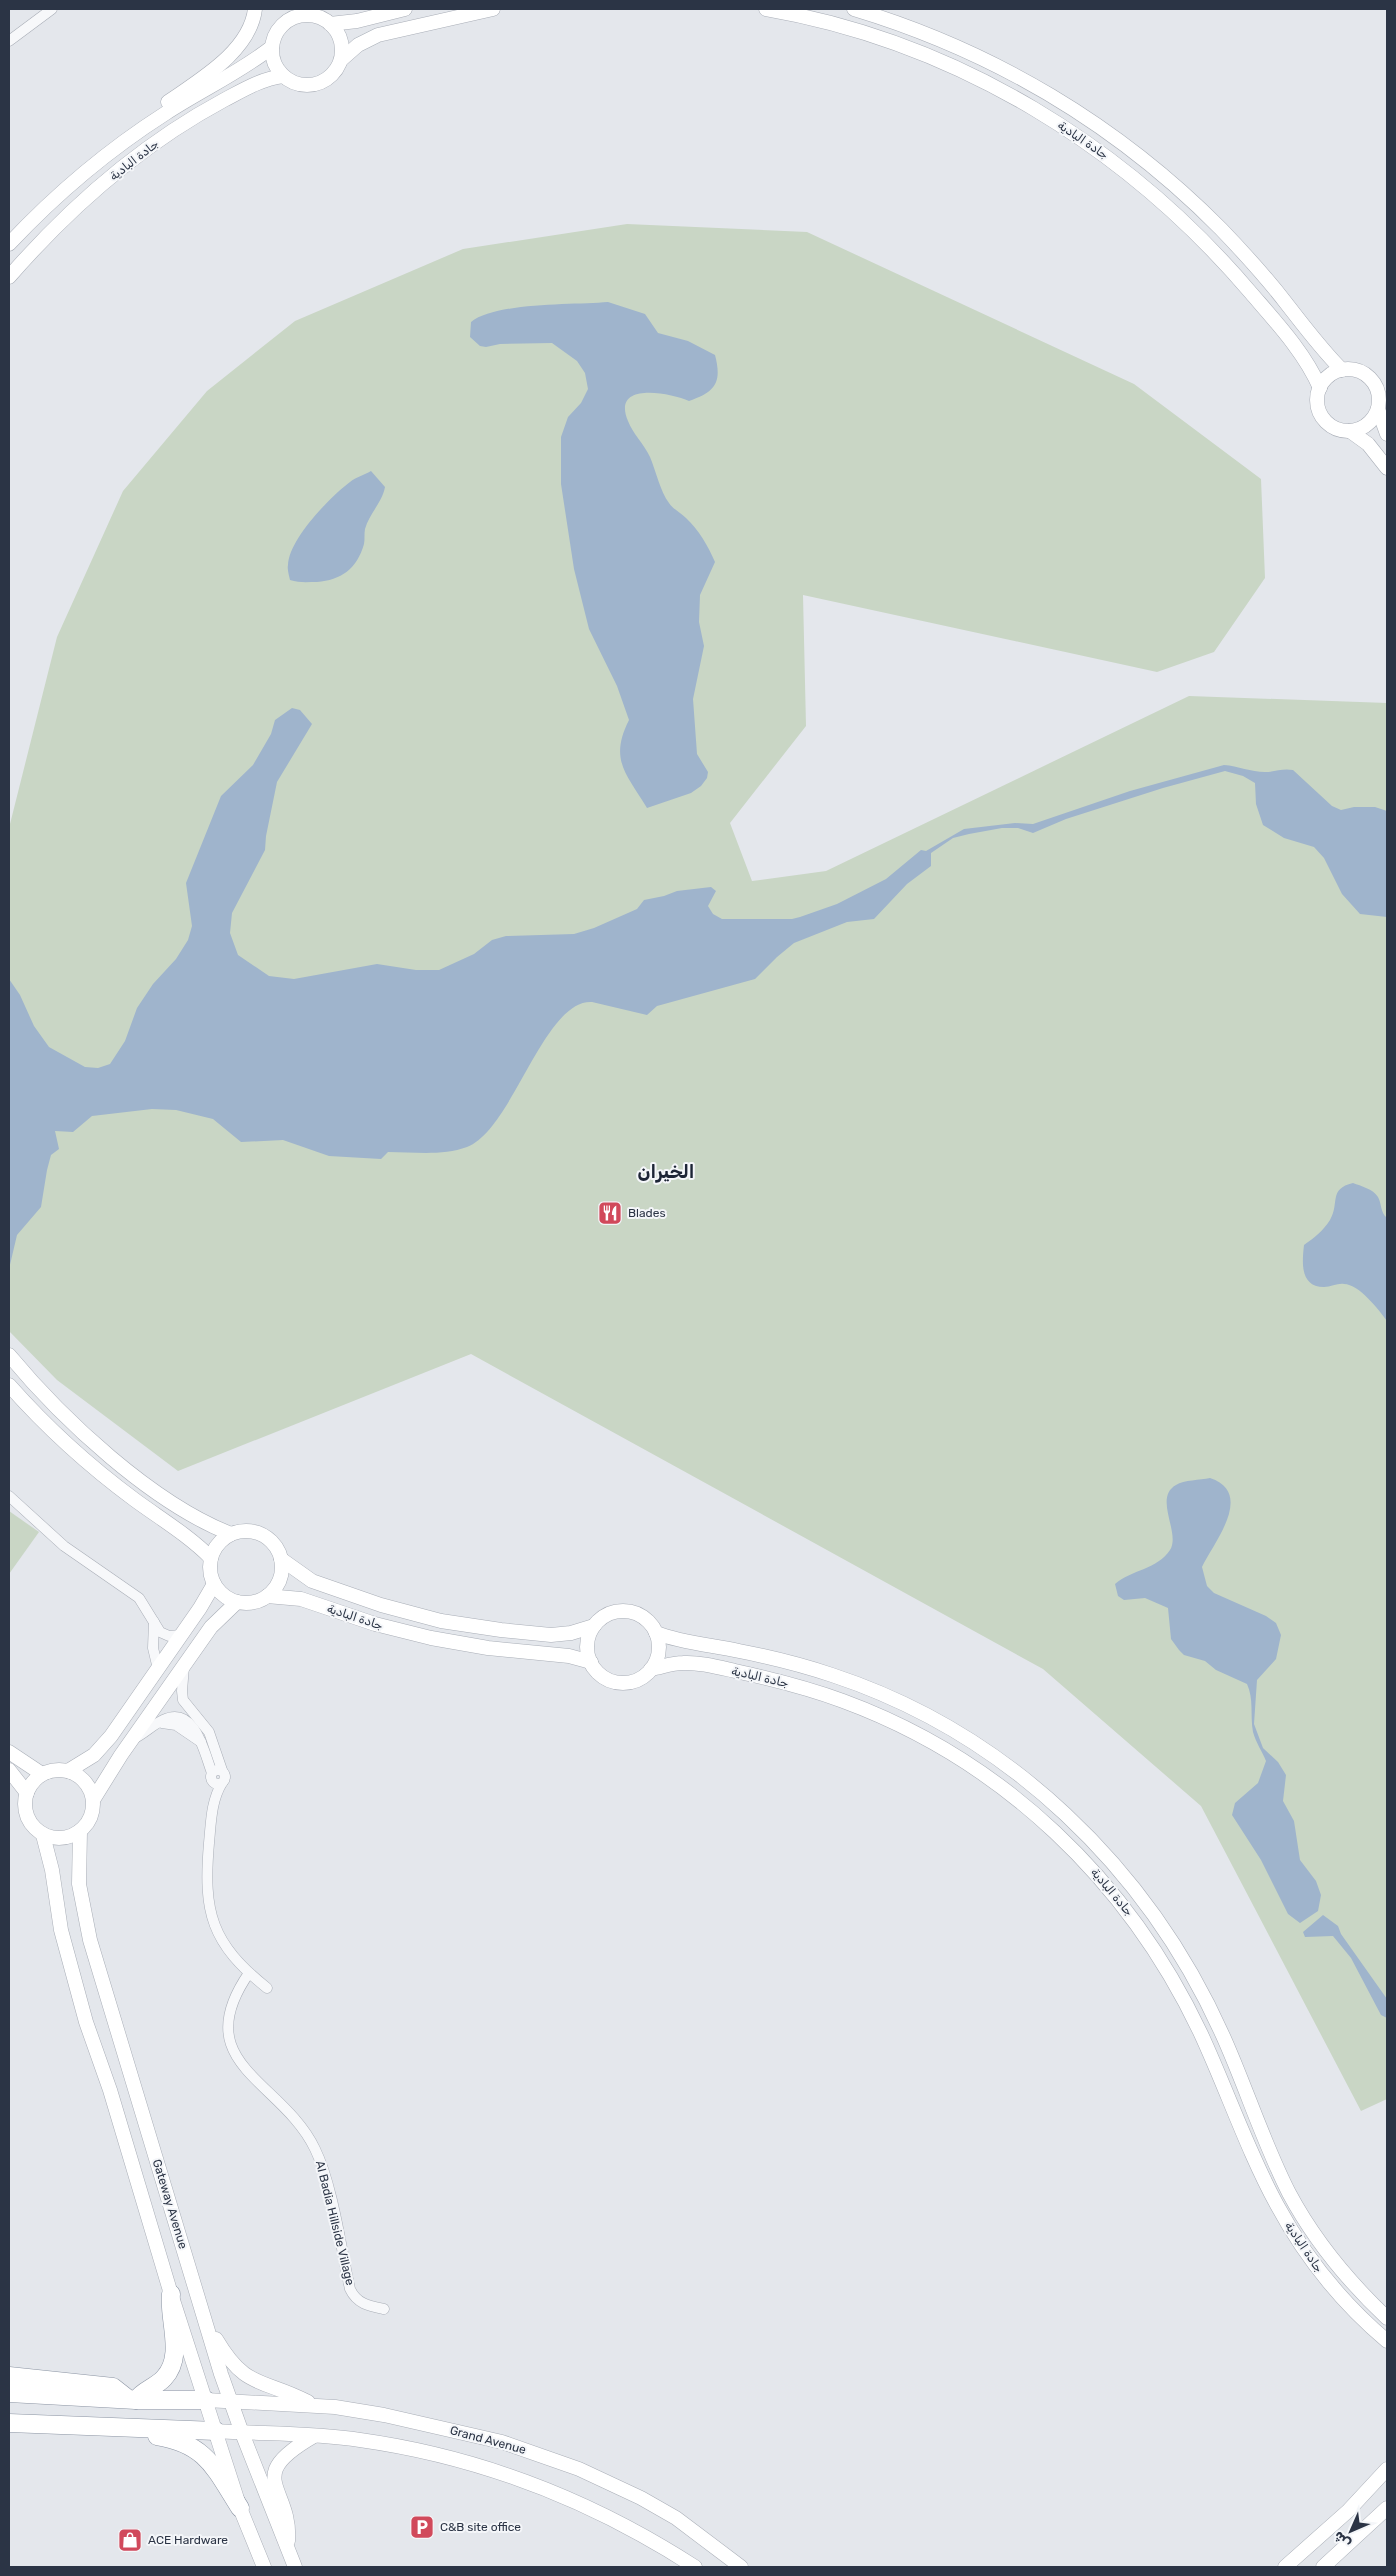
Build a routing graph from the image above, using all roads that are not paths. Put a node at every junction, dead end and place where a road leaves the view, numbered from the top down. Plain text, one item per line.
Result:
1 (52, 9) edge
2 (255, 9) edge
3 (405, 9) edge
4 (493, 9) edge
5 (766, 9) edge
6 (854, 9) edge
7 (311, 12) edge
8 (330, 24) junction
9 (9, 41) edge
10 (272, 47) junction
11 (341, 60) junction
12 (284, 76) junction
13 (86, 170) junction
14 (9, 244) edge
15 (9, 277) edge
16 (1342, 370) junction
17 (1320, 388) junction
18 (1378, 409) junction
19 (1350, 431) junction
20 (1387, 434) edge
21 (1387, 468) edge
22 (9, 1355) edge
23 (9, 1385) edge
24 (9, 1496) edge
25 (231, 1534) junction
26 (211, 1558) junction
27 (281, 1558) junction
28 (214, 1584) junction
29 (267, 1596) junction
30 (237, 1602) junction
31 (154, 1622) junction
32 (594, 1626) junction
33 (656, 1633) junction
34 (181, 1636) junction
35 (591, 1662) junction
36 (184, 1666) junction
37 (158, 1669) junction
38 (651, 1669) junction
39 (918, 1734) junction
40 (132, 1740) junction
41 (974, 1743) junction
42 (9, 1752) edge
43 (9, 1770) edge
44 (68, 1771) junction
45 (42, 1774) junction
46 (215, 1774) junction
47 (27, 1793) junction
48 (93, 1800) junction
49 (212, 1810) junction
50 (80, 1831) junction
51 (44, 1835) junction
52 (249, 1974) junction
53 (267, 1988) dead end
54 (171, 2294) junction
55 (384, 2309) dead end
56 (1387, 2318) edge
57 (206, 2323) junction
58 (1387, 2341) edge
59 (9, 2376) edge
60 (9, 2393) edge
61 (42, 2396) junction
62 (9, 2400) edge
63 (133, 2400) junction
64 (206, 2400) junction
65 (230, 2402) junction
66 (311, 2404) junction
67 (9, 2424) edge
68 (128, 2426) junction
69 (216, 2431) junction
70 (242, 2432) junction
71 (314, 2436) junction
72 (1387, 2469) edge
73 (240, 2508) junction
74 (1387, 2508) edge
75 (288, 2549) junction
76 (264, 2567) edge
77 (295, 2567) edge
78 (694, 2567) edge
79 (741, 2567) edge
80 (1285, 2567) edge
81 (1324, 2567) edge

1 - 9 street
2 - 13 street
3 - 8 street
4 - 11 street
5 - 17 street, جادة البادية
6 - 16 street, جادة البادية
7 - 8 street
7 - 10 street
8 - 11 street
10 - 12 street
10 - 13 street, جادة البادية
11 - 12 street
12 - 15 street, جادة البادية
13 - 14 street, جادة البادية
16 - 17 street
16 - 18 street
17 - 19 street
18 - 19 street
18 - 20 street
19 - 21 street
22 - 25 street
23 - 26 street
24 - 31 street
25 - 26 street
25 - 27 street
26 - 28 street
27 - 29 street
27 - 32 street, جادة البادية
28 - 30 street
28 - 34 street
29 - 30 street
29 - 35 street, جادة البادية
30 - 36 street
31 - 34 street
31 - 37 street
32 - 33 street
32 - 35 street
33 - 38 street
33 - 41 street, جادة البادية
34 - 37 street
35 - 38 street
36 - 40 street
36 - 46 street
37 - 44 street
38 - 39 street, جادة البادية
39 - 41 street
39 - 58 street, جادة البادية
40 - 46 street
40 - 48 street
41 - 56 street, جادة البادية
42 - 45 street
43 - 47 street
44 - 45 street
44 - 48 street
45 - 47 street
46 - 49 street
46 - 49 street
47 - 51 street
48 - 50 street
49 - 52 street
50 - 51 street
50 - 57 street, Gateway Avenue
51 - 54 street, Gateway Avenue
52 - 53 street
52 - 55 street, Al Badia Hillside Village
54 - 63 highway
54 - 64 street, Gateway Avenue
57 - 65 street, Gateway Avenue
57 - 66 street
59 - 63 highway
60 - 61 highway
61 - 62 highway
61 - 63 highway
63 - 64 highway
64 - 65 street, Grand Avenue
64 - 69 street, Gateway Avenue
65 - 66 street, Grand Avenue
65 - 70 street, Gateway Avenue
66 - 79 street, Grand Avenue
67 - 68 highway
68 - 69 highway
68 - 73 highway
69 - 70 street
69 - 73 street, Gateway Avenue
70 - 71 street
70 - 75 street, Gateway Avenue
71 - 75 street
71 - 78 street
72 - 80 street
73 - 76 street, Gateway Avenue
74 - 81 street
75 - 77 street, Gateway Avenue

